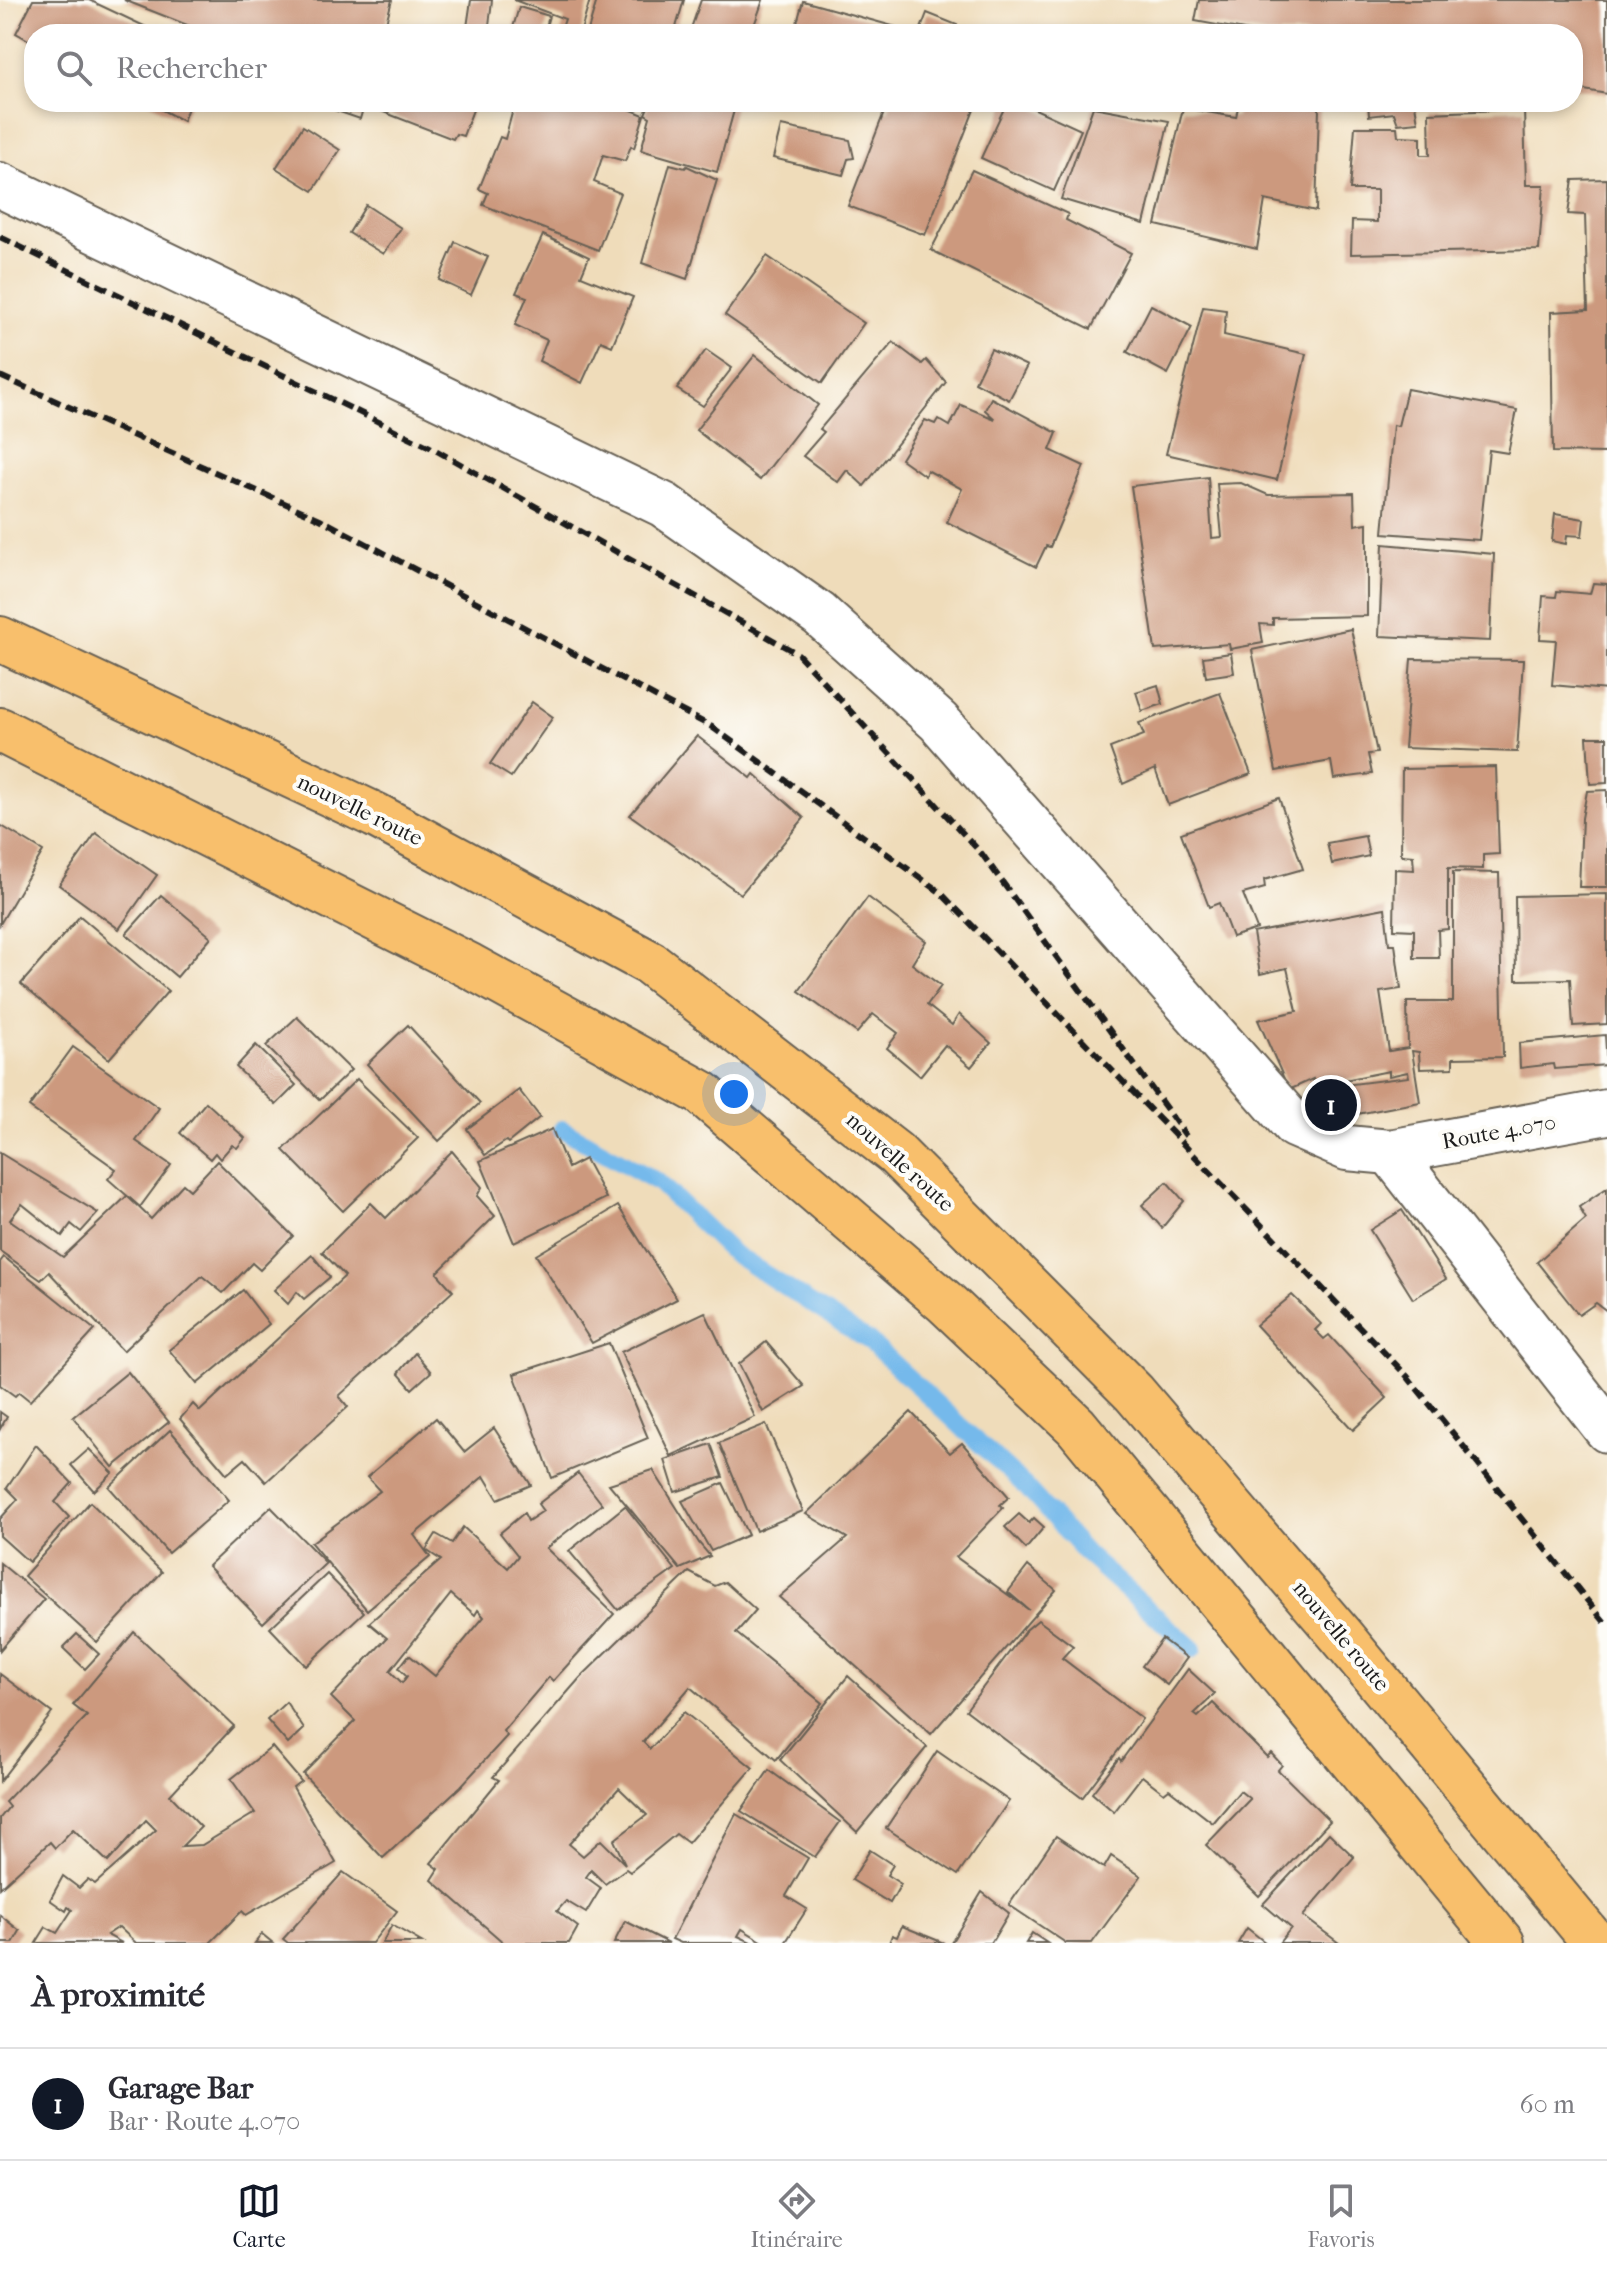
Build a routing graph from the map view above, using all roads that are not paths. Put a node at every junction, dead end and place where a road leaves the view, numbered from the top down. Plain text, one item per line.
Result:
1 (0, 185) edge
2 (0, 639) edge
3 (0, 730) edge
4 (1607, 1112) edge
5 (1390, 1152) junction
6 (1607, 1430) edge
7 (1541, 1878) junction
8 (1495, 1933) edge
9 (1595, 1943) edge

1 - 5 street, Route 4.070
2 - 7 highway, nouvelle route
3 - 8 highway
4 - 5 street, Route 4.070
5 - 6 street
7 - 8 highway
7 - 9 highway, nouvelle route

